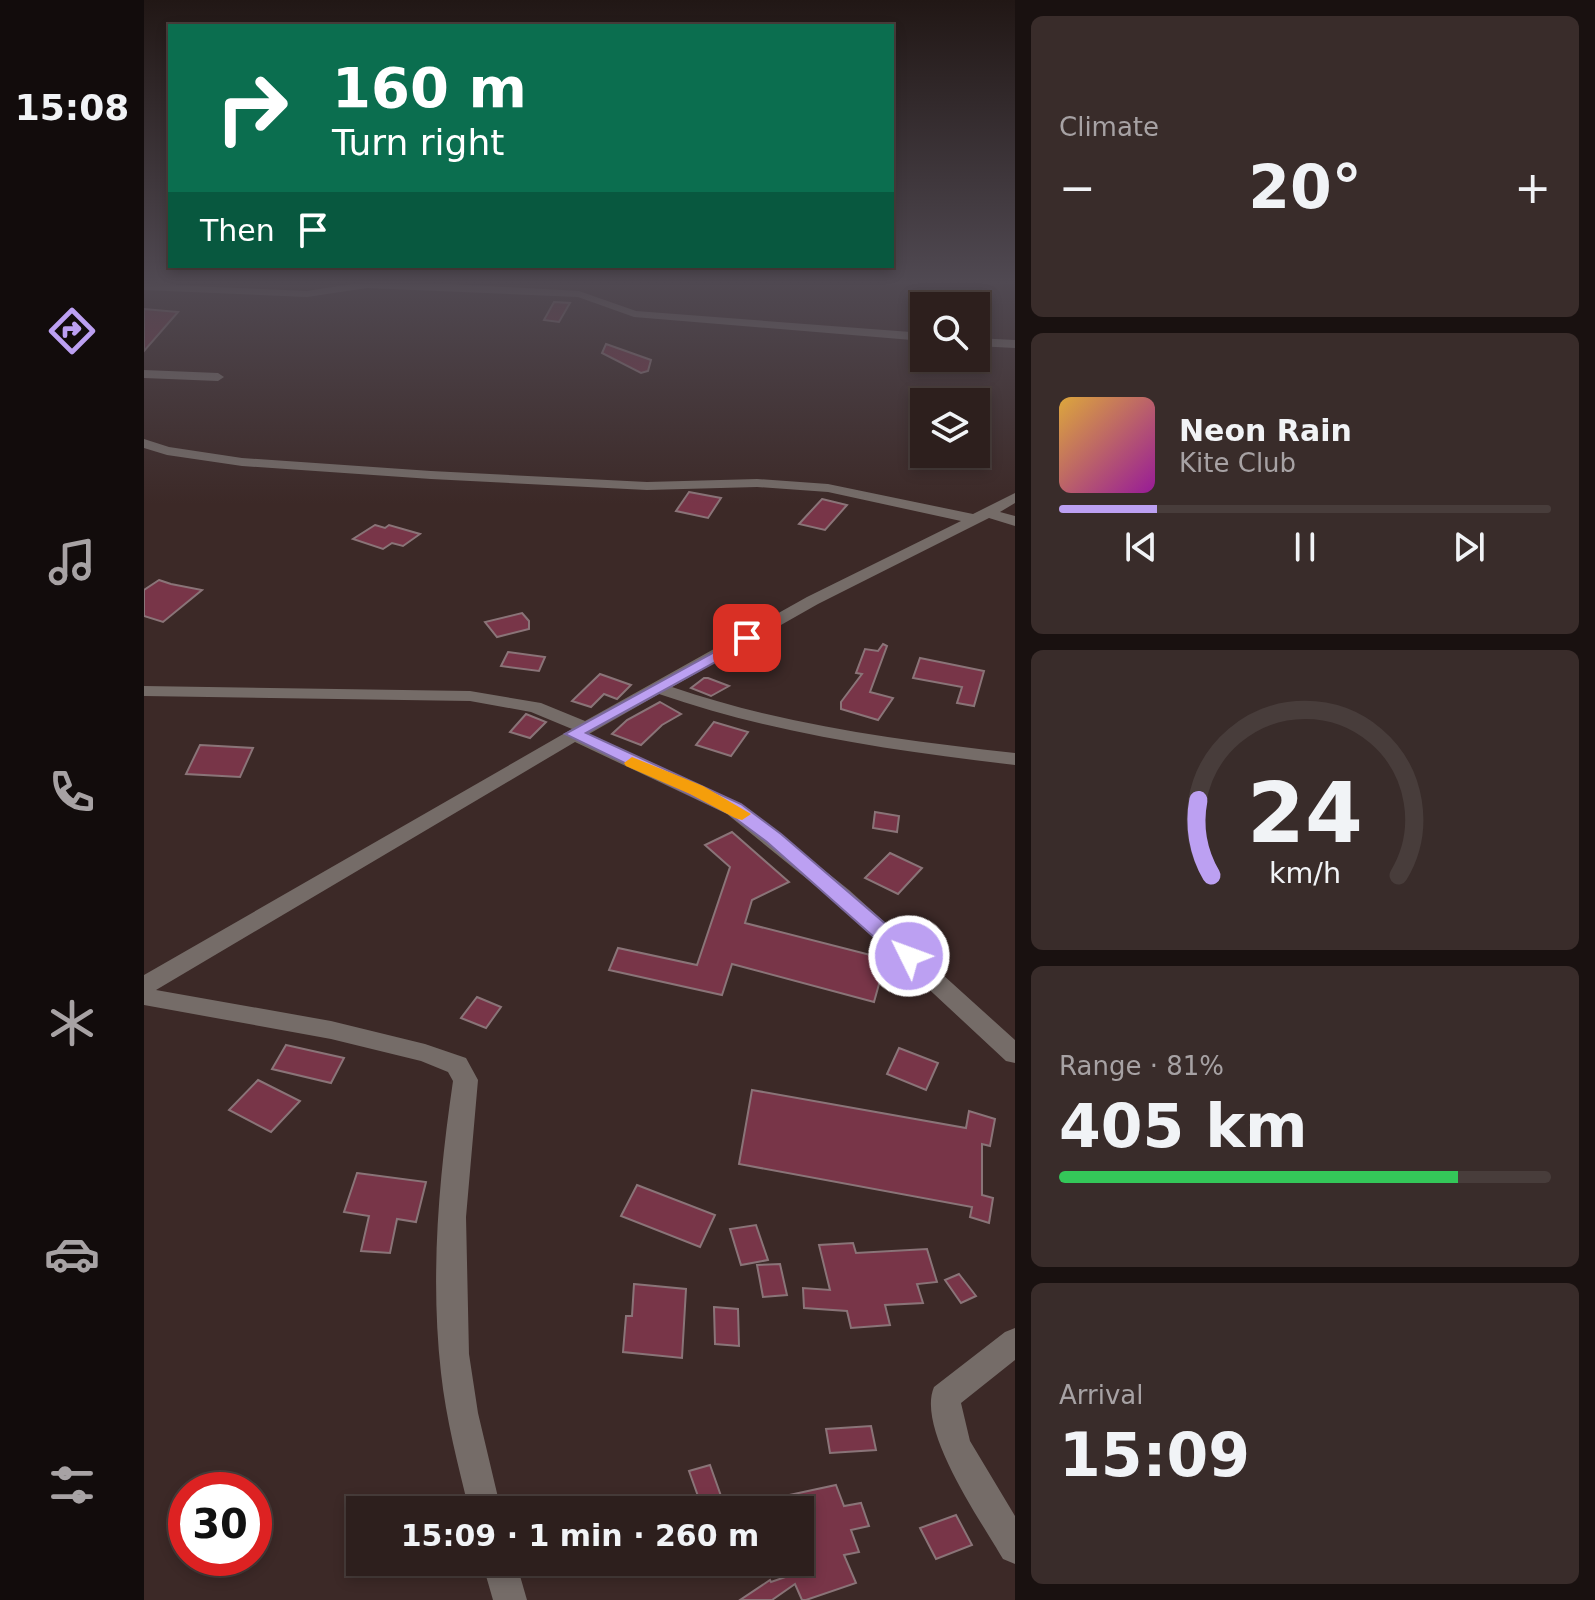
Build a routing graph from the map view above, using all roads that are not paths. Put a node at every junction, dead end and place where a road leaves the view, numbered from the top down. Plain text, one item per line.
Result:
1 (144, 374) edge
2 (218, 377) dead end
3 (144, 443) edge
4 (1015, 497) edge
5 (983, 517) junction
6 (1015, 521) edge
7 (656, 687) junction
8 (144, 691) edge
9 (579, 730) junction
10 (1015, 759) edge
11 (144, 986) edge
12 (144, 996) edge
13 (1015, 1054) edge
14 (1015, 1342) edge
15 (482, 1496) edge
16 (1015, 1547) edge
17 (503, 1576) edge
18 (510, 1600) edge

1 - 2 street
3 - 5 street
4 - 5 street
5 - 6 street
5 - 7 street
7 - 9 street
7 - 10 street
8 - 9 street
9 - 11 street
9 - 13 street
12 - 15 street
14 - 16 street
17 - 18 street

